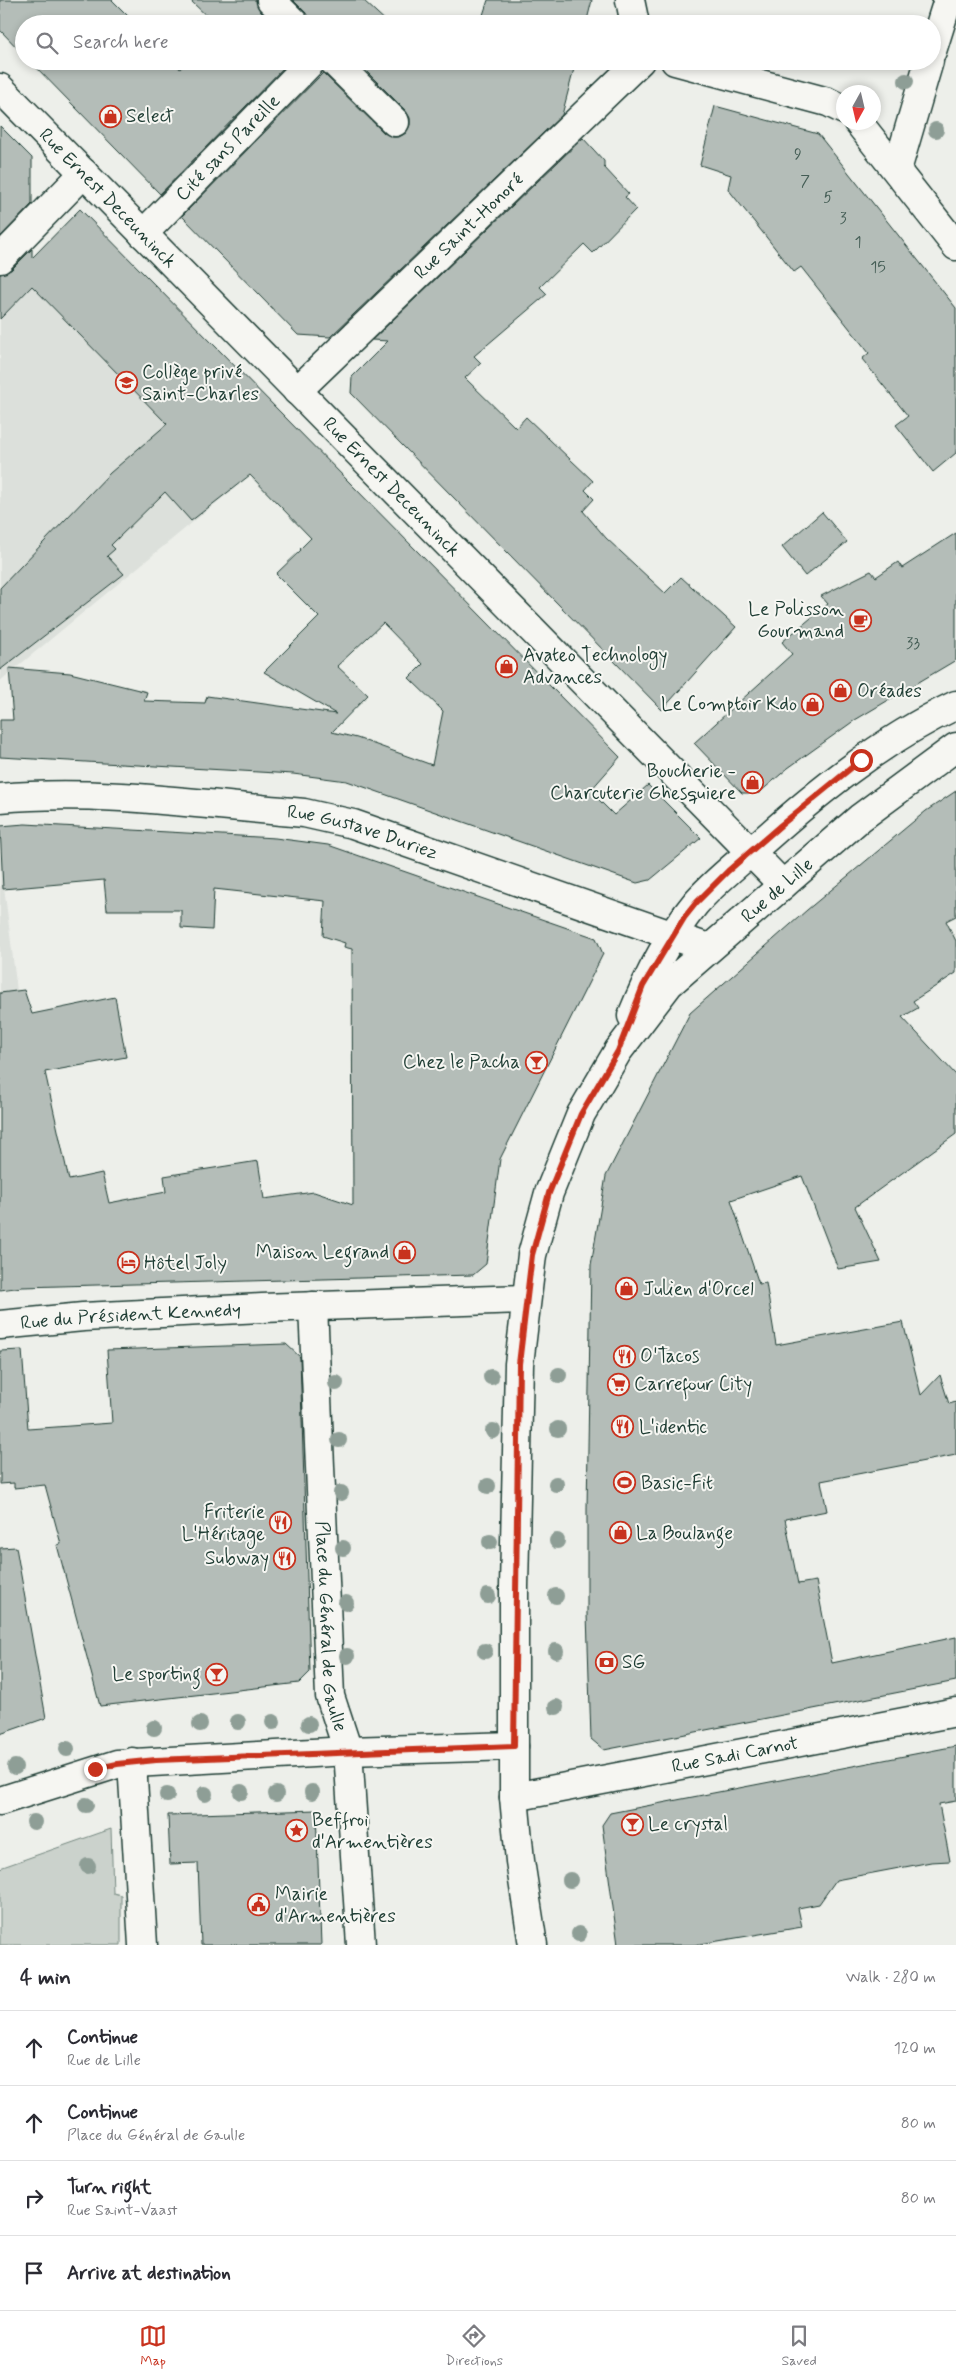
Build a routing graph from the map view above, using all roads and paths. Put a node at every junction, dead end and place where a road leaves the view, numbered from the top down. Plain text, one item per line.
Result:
1 (271, 0) edge
2 (630, 0) edge
3 (948, 0) edge
4 (286, 15) edge
5 (633, 15) edge
6 (941, 22) edge
7 (303, 70) edge
8 (342, 70) edge
9 (631, 70) edge
10 (709, 70) edge
11 (927, 70) edge
12 (0, 88) edge
13 (836, 106) edge
14 (395, 122) dead end
15 (864, 130) edge
16 (84, 173) junction
17 (903, 178) junction
18 (143, 234) junction
19 (956, 246) edge
20 (0, 259) edge
21 (296, 391) junction
22 (956, 705) edge
23 (956, 747) edge
24 (0, 798) edge
25 (750, 852) junction
26 (782, 885) junction
27 (672, 935) junction
28 (708, 948) junction
29 (618, 1051) junction
30 (525, 1299) junction
31 (313, 1306) junction
32 (0, 1325) edge
33 (956, 1712) edge
34 (514, 1746) junction
35 (348, 1751) junction
36 (132, 1762) junction
37 (514, 1797) junction
38 (0, 1801) edge
39 (143, 1945) edge
40 (361, 1945) edge
41 (533, 1945) edge

1 - 4 street
2 - 5 street
3 - 6 street
7 - 18 street, Cité sans Pareille
8 - 14 street
9 - 21 street, Rue Saint-Honoré
10 - 13 street
11 - 17 street
12 - 16 street, Rue Ernest Deceuninck
15 - 17 street
16 - 18 street, Rue Ernest Deceuninck
16 - 20 street
17 - 19 street
18 - 21 street, Rue Ernest Deceuninck
21 - 25 street, Rue Ernest Deceuninck
22 - 25 street, Rue de Lille
23 - 26 street, Rue de Lille
24 - 27 street, Rue Gustave Duriez
25 - 26 street, Rue Ernest Deceuninck
25 - 27 street, Rue de Lille
26 - 28 street, Rue de Lille
27 - 28 street, Rue Gustave Duriez
27 - 29 street, Rue de Lille
28 - 29 street, Rue de Lille
29 - 30 street, Rue de Lille
30 - 31 street
30 - 34 street
31 - 32 street, Rue du Président Kennedy
31 - 35 street, Place du Général de Gaulle
33 - 37 street, Rue Sadi Carnot
34 - 35 street
34 - 37 street
35 - 36 street
35 - 40 street, Place du Général de Gaulle
36 - 38 street
36 - 39 street
37 - 41 street

